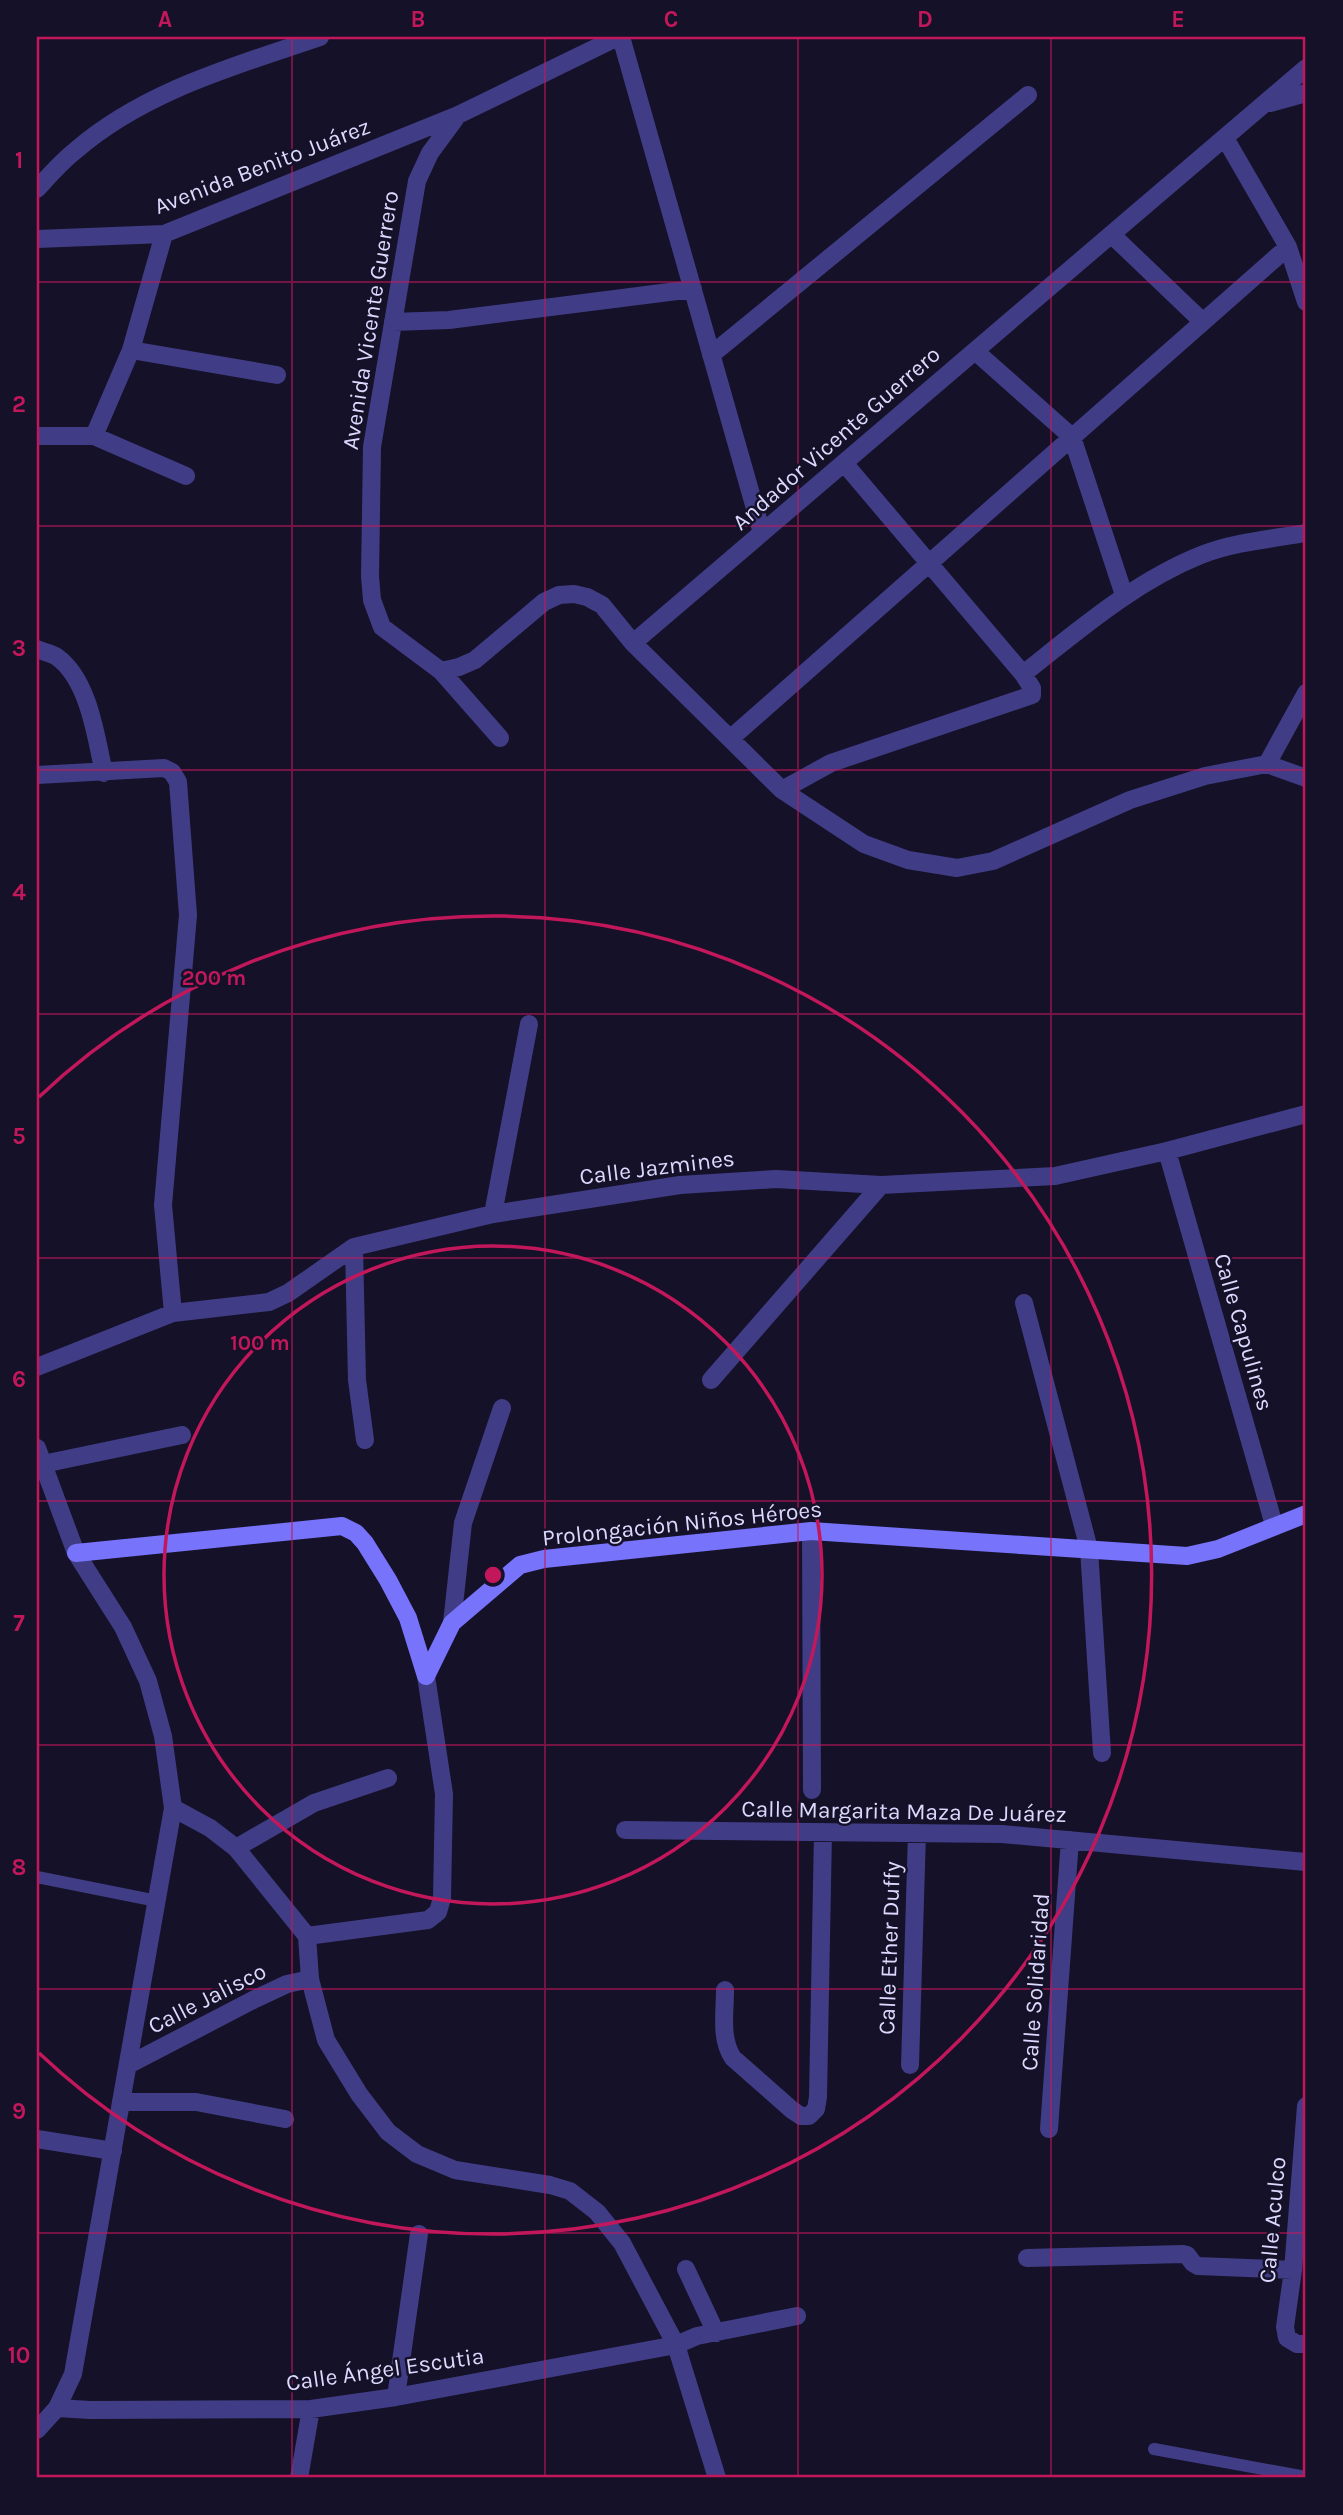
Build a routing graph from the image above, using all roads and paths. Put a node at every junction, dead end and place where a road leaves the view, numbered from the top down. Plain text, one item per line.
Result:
1 (320, 37) edge
2 (620, 37) edge
3 (1306, 68) edge
4 (1306, 93) edge
5 (1028, 95) dead end
6 (1263, 105) junction
7 (458, 115) junction
8 (1225, 138) junction
9 (37, 189) edge
10 (164, 234) junction
11 (1112, 234) junction
12 (37, 239) edge
13 (1287, 247) junction
14 (692, 289) junction
15 (1305, 292) edge
16 (393, 322) junction
17 (1203, 322) junction
18 (131, 349) junction
19 (975, 351) junction
20 (711, 355) junction
21 (277, 375) dead end
22 (37, 436) edge
23 (94, 436) junction
24 (1072, 437) junction
25 (844, 463) junction
26 (186, 476) dead end
27 (762, 533) junction
28 (1306, 533) edge
29 (930, 563) junction
30 (1124, 594) junction
31 (633, 643) junction
32 (37, 649) edge
33 (441, 671) junction
34 (1023, 674) junction
35 (1306, 693) edge
36 (499, 738) dead end
37 (731, 738) junction
38 (1267, 764) junction
39 (104, 773) junction
40 (37, 775) edge
41 (1306, 778) edge
42 (782, 790) junction
43 (529, 1024) dead end
44 (1306, 1114) edge
45 (1167, 1151) junction
46 (881, 1185) junction
47 (493, 1214) junction
48 (354, 1247) junction
49 (1024, 1303) dead end
50 (173, 1313) junction
51 (37, 1367) edge
52 (711, 1380) dead end
53 (502, 1408) dead end
54 (182, 1435) dead end
55 (365, 1440) dead end
56 (40, 1456) edge
57 (1306, 1514) edge
58 (1273, 1525) junction
59 (811, 1531) junction
60 (1089, 1549) junction
61 (76, 1553) junction
62 (453, 1623) junction
63 (426, 1676) junction
64 (1102, 1754) dead end
65 (388, 1779) dead end
66 (812, 1790) dead end
67 (173, 1808) junction
68 (625, 1830) dead end
69 (824, 1832) junction
70 (917, 1833) junction
71 (1070, 1840) junction
72 (236, 1848) junction
73 (1306, 1862) edge
74 (37, 1877) edge
75 (157, 1901) junction
76 (307, 1936) junction
77 (310, 1979) junction
78 (724, 1990) dead end
79 (128, 2065) junction
80 (910, 2065) dead end
81 (121, 2102) junction
82 (1306, 2106) edge
83 (285, 2119) dead end
84 (1049, 2129) dead end
85 (37, 2140) edge
86 (113, 2151) junction
87 (419, 2234) dead end
88 (1027, 2258) dead end
89 (686, 2269) dead end
90 (1293, 2270) junction
91 (797, 2316) dead end
92 (716, 2333) junction
93 (1306, 2344) edge
94 (676, 2345) junction
95 (396, 2397) junction
96 (57, 2408) junction
97 (311, 2409) junction
98 (37, 2430) edge
99 (1154, 2449) dead end
100 (1306, 2477) edge
101 (299, 2478) edge
102 (717, 2478) edge

1 - 9 street
2 - 7 street, Avenida Benito Juárez
2 - 14 street
3 - 6 street, Andador Vicente Guerrero
4 - 6 street
5 - 20 street
6 - 8 street, Andador Vicente Guerrero
7 - 10 street, Avenida Benito Juárez
7 - 16 street, Avenida Vicente Guerrero
8 - 11 street, Andador Vicente Guerrero
8 - 13 street
10 - 12 street, Avenida Benito Juárez
10 - 18 street
11 - 17 street
11 - 19 street, Andador Vicente Guerrero
13 - 15 street
13 - 17 street
14 - 16 street
14 - 20 street
16 - 33 street, Avenida Vicente Guerrero
17 - 24 street
18 - 21 street
18 - 23 street
19 - 24 street
19 - 25 street, Andador Vicente Guerrero
20 - 27 street
22 - 23 street
23 - 26 street
24 - 29 street
24 - 30 street
25 - 27 street, Andador Vicente Guerrero
25 - 29 street
27 - 31 street, Andador Vicente Guerrero
28 - 30 street
29 - 34 street
29 - 37 street
30 - 34 street
31 - 33 street
31 - 37 street
32 - 39 street
33 - 36 street
34 - 42 street
35 - 38 street
37 - 42 street
38 - 41 street
38 - 42 street
39 - 40 street
39 - 50 street
43 - 47 street
44 - 45 street, Calle Jazmines
45 - 46 street, Calle Jazmines
45 - 58 street, Calle Capulines
46 - 47 street, Calle Jazmines
46 - 52 street
47 - 48 street, Calle Jazmines
48 - 50 street, Calle Jazmines
48 - 55 street
49 - 60 street
50 - 51 street, Calle Jazmines
53 - 62 street
54 - 56 street
56 - 61 street
57 - 58 main road, Prolongación Niños Héroes
58 - 60 main road, Prolongación Niños Héroes
59 - 60 main road, Prolongación Niños Héroes
59 - 62 main road, Prolongación Niños Héroes
59 - 66 street
60 - 64 street
61 - 63 main road
61 - 67 street
62 - 63 main road, Prolongación Niños Héroes
63 - 76 street
65 - 72 street
67 - 72 street
67 - 75 street
68 - 69 street, Calle Margarita Maza De Juárez
69 - 70 street, Calle Margarita Maza De Juárez
69 - 78 street
70 - 71 street, Calle Margarita Maza De Juárez
70 - 80 street, Calle Ether Duffy
71 - 73 street, Calle Margarita Maza De Juárez
71 - 84 street, Calle Solidaridad
72 - 76 street
74 - 75 lane
75 - 79 street
76 - 77 street
77 - 79 street, Calle Jalisco
77 - 94 street
79 - 81 street
81 - 83 street
81 - 86 street
82 - 90 street, Calle Aculco
85 - 86 street
86 - 96 street
87 - 95 street
88 - 90 street
89 - 92 street
90 - 93 street, Calle Aculco
91 - 92 street, Calle Ángel Escutia
92 - 94 street, Calle Ángel Escutia
94 - 95 street, Calle Ángel Escutia
94 - 102 street
95 - 97 street, Calle Ángel Escutia
96 - 97 street, Calle Ángel Escutia
96 - 98 street
97 - 101 street
99 - 100 lane

